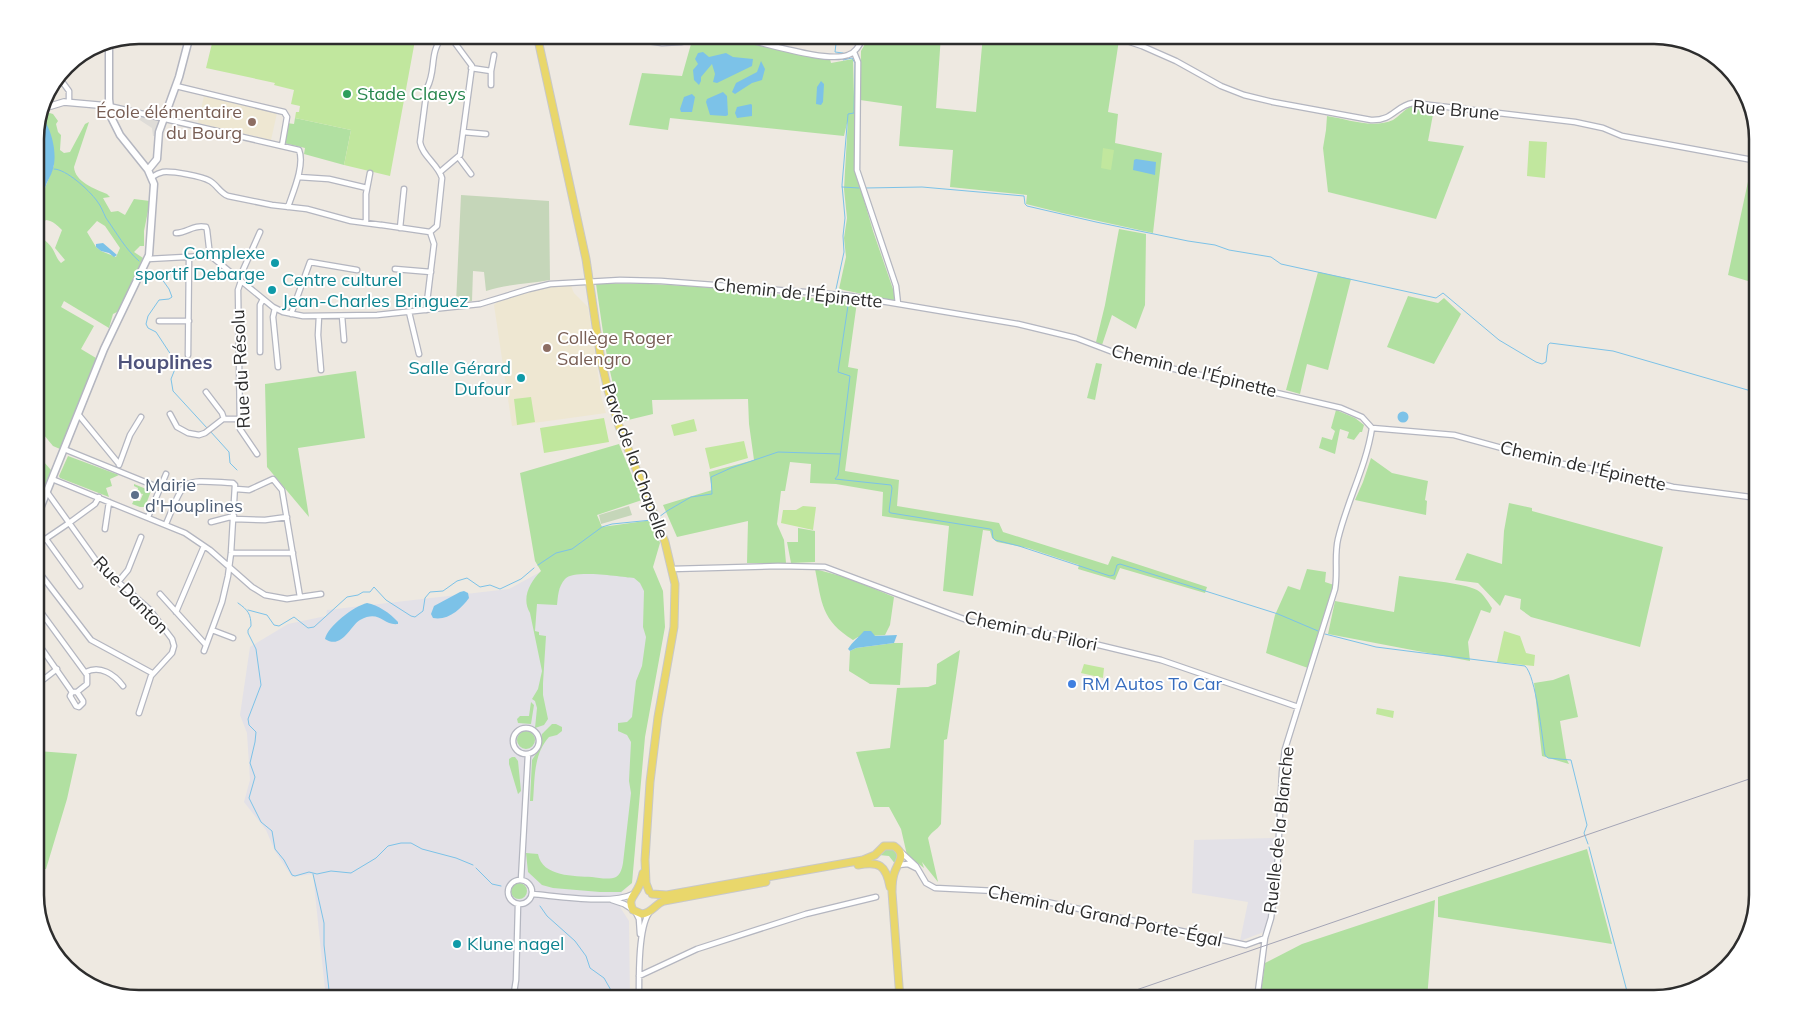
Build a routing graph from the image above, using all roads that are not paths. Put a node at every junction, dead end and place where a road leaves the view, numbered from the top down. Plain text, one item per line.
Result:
1 (188, 44) edge
2 (438, 44) edge
3 (457, 44) edge
4 (539, 44) edge
5 (768, 44) edge
6 (859, 44) edge
7 (1137, 44) edge
8 (110, 48) edge
9 (854, 52) junction
10 (494, 54) dead end
11 (471, 68) junction
12 (491, 71) junction
13 (62, 82) edge
14 (491, 84) dead end
15 (176, 86) junction
16 (69, 102) junction
17 (50, 106) edge
18 (109, 106) junction
19 (165, 118) junction
20 (463, 132) junction
21 (486, 134) dead end
22 (282, 146) junction
23 (459, 158) junction
24 (1749, 159) edge
25 (148, 170) junction
26 (440, 172) junction
27 (370, 173) dead end
28 (471, 174) dead end
29 (298, 176) junction
30 (153, 181) junction
31 (367, 188) junction
32 (404, 189) dead end
33 (288, 207) junction
34 (366, 223) junction
35 (400, 228) junction
36 (260, 232) dead end
37 (430, 232) junction
38 (176, 233) dead end
39 (210, 256) junction
40 (189, 257) junction
41 (148, 259) junction
42 (395, 269) dead end
43 (357, 270) dead end
44 (431, 272) junction
45 (240, 280) junction
46 (590, 282) junction
47 (263, 299) junction
48 (898, 304) junction
49 (275, 308) junction
50 (426, 310) junction
51 (409, 312) junction
52 (291, 314) junction
53 (318, 316) junction
54 (342, 316) junction
55 (158, 320) dead end
56 (189, 321) junction
57 (344, 340) dead end
58 (260, 352) dead end
59 (419, 354) dead end
60 (188, 355) dead end
61 (278, 367) dead end
62 (322, 370) dead end
63 (206, 392) dead end
64 (78, 414) junction
65 (170, 414) dead end
66 (141, 417) dead end
67 (224, 419) junction
68 (240, 419) junction
69 (1372, 428) junction
70 (64, 450) junction
71 (257, 454) dead end
72 (119, 464) junction
73 (117, 470) junction
74 (166, 474) dead end
75 (52, 480) junction
76 (160, 488) junction
77 (236, 489) junction
78 (47, 492) junction
79 (1749, 497) edge
80 (99, 498) junction
81 (44, 499) edge
82 (109, 502) junction
83 (148, 517) junction
84 (287, 517) junction
85 (234, 518) junction
86 (211, 522) dead end
87 (69, 523) junction
88 (166, 524) junction
89 (105, 529) dead end
90 (141, 537) dead end
91 (46, 539) joint
92 (204, 546) junction
93 (232, 553) junction
94 (293, 553) junction
95 (230, 568) junction
96 (672, 568) junction
97 (44, 579) edge
98 (118, 582) junction
99 (80, 586) dead end
100 (160, 594) dead end
101 (321, 594) dead end
102 (300, 597) junction
103 (176, 612) junction
104 (44, 616) edge
105 (212, 630) junction
106 (233, 638) dead end
107 (206, 645) junction
108 (44, 651) edge
109 (204, 651) dead end
110 (56, 668) junction
111 (86, 672) junction
112 (152, 673) junction
113 (44, 678) edge
114 (123, 686) dead end
115 (1298, 707) junction
116 (139, 713) dead end
117 (528, 754) junction
118 (900, 851) junction
119 (878, 852) junction
120 (645, 860) junction
121 (898, 866) junction
122 (882, 867) junction
123 (920, 873) junction
124 (521, 880) junction
125 (651, 892) junction
126 (634, 893) junction
127 (532, 894) junction
128 (876, 897) dead end
129 (604, 899) junction
130 (892, 901) junction
131 (518, 904) junction
132 (634, 910) junction
133 (651, 911) junction
134 (1265, 938) junction
135 (640, 961) junction
136 (639, 976) junction
137 (514, 990) edge
138 (639, 990) edge
139 (899, 990) edge
140 (1258, 990) edge

1 - 15 main road
2 - 26 street
3 - 11 street
4 - 46 main road, Pavé de la Chapelle
5 - 9 street
6 - 9 street
7 - 24 street, Rue Brune
8 - 18 main road
9 - 48 street
10 - 12 street
11 - 12 street
11 - 20 street
12 - 14 street
13 - 16 street
15 - 19 main road
15 - 22 street
16 - 17 street
16 - 18 street
18 - 19 street
18 - 25 main road
19 - 22 street
19 - 25 main road
20 - 21 street
20 - 23 street
22 - 29 street
23 - 26 street
23 - 28 street
25 - 30 main road
26 - 37 street
27 - 31 street
29 - 31 street
29 - 33 street
30 - 33 street
30 - 41 main road
31 - 34 street
32 - 35 street
33 - 34 street
34 - 35 street
35 - 37 street
36 - 45 street, Rue du Résolu
37 - 44 street
38 - 39 street
39 - 40 street
39 - 45 street, Chemin de l'Épinette
40 - 41 street
40 - 56 street
41 - 64 main road
42 - 44 street
43 - 52 street
44 - 50 street
45 - 47 street, Chemin de l'Épinette
45 - 68 street, Rue du Résolu
46 - 48 street, Chemin de l'Épinette
46 - 50 street, Chemin de l'Épinette
46 - 96 main road, Pavé de la Chapelle
47 - 49 street, Chemin de l'Épinette
47 - 58 street
48 - 69 street, Chemin de l'Épinette
49 - 52 street, Chemin de l'Épinette
49 - 61 street
50 - 51 street, Chemin de l'Épinette
51 - 54 street, Chemin de l'Épinette
51 - 59 street
52 - 53 street, Chemin de l'Épinette
53 - 54 street, Chemin de l'Épinette
53 - 62 street
54 - 57 street
55 - 56 street
56 - 60 street
63 - 67 street
64 - 70 main road
64 - 72 street
65 - 67 street
66 - 72 street
67 - 68 street
68 - 71 street, Rue du Résolu
69 - 79 street, Chemin de l'Épinette
69 - 115 street, Ruelle de la Blanche
70 - 73 street
70 - 75 main road
72 - 73 street
73 - 76 street
74 - 76 street
75 - 78 main road
75 - 80 street
76 - 83 street
77 - 84 street
77 - 85 street
77 - 88 street
78 - 81 main road
78 - 87 street, Rue Danton
80 - 82 street
80 - 87 street
82 - 83 street
82 - 89 street
83 - 88 street
84 - 85 street
84 - 94 street
85 - 86 street
85 - 93 street
87 - 91 street
87 - 98 street, Rue Danton
88 - 92 street
90 - 98 street
91 - 99 street
92 - 95 street
92 - 103 street
93 - 94 street
93 - 95 street
94 - 102 street
95 - 102 street
95 - 105 street
96 - 115 street, Chemin du Pilori
96 - 120 main road, Pavé de la Chapelle
97 - 112 street
98 - 112 street, Rue Danton
100 - 103 street
101 - 102 street
103 - 107 street
104 - 111 street
105 - 106 street
105 - 107 street
107 - 109 street
108 - 110 street
110 - 111 street
110 - 113 street
111 - 114 street
112 - 116 street
115 - 134 street, Ruelle de la Blanche
117 - 117 street
117 - 124 street
118 - 119 main road
118 - 121 main road
118 - 123 street, Chemin du Grand Porte-Égal
119 - 122 main road
119 - 125 main road
120 - 125 main road, Pavé de la Chapelle
120 - 126 main road, Pavé de la Chapelle
121 - 122 main road
121 - 123 street, Chemin du Grand Porte-Égal
121 - 130 main road
122 - 130 main road
122 - 133 main road
123 - 134 street, Chemin du Grand Porte-Égal
124 - 127 street
124 - 131 street
125 - 126 main road
125 - 133 main road, Pavé de la Chapelle
126 - 129 street
126 - 132 main road, Pavé de la Chapelle
127 - 129 street
127 - 131 street
128 - 136 street
129 - 132 street
130 - 139 main road
131 - 137 street
132 - 133 main road
132 - 135 street
133 - 135 street, Pavé de la Chapelle
134 - 140 street, Ruelle de la Blanche
135 - 136 street, Pavé de la Chapelle
136 - 138 street, Pavé de la Chapelle

